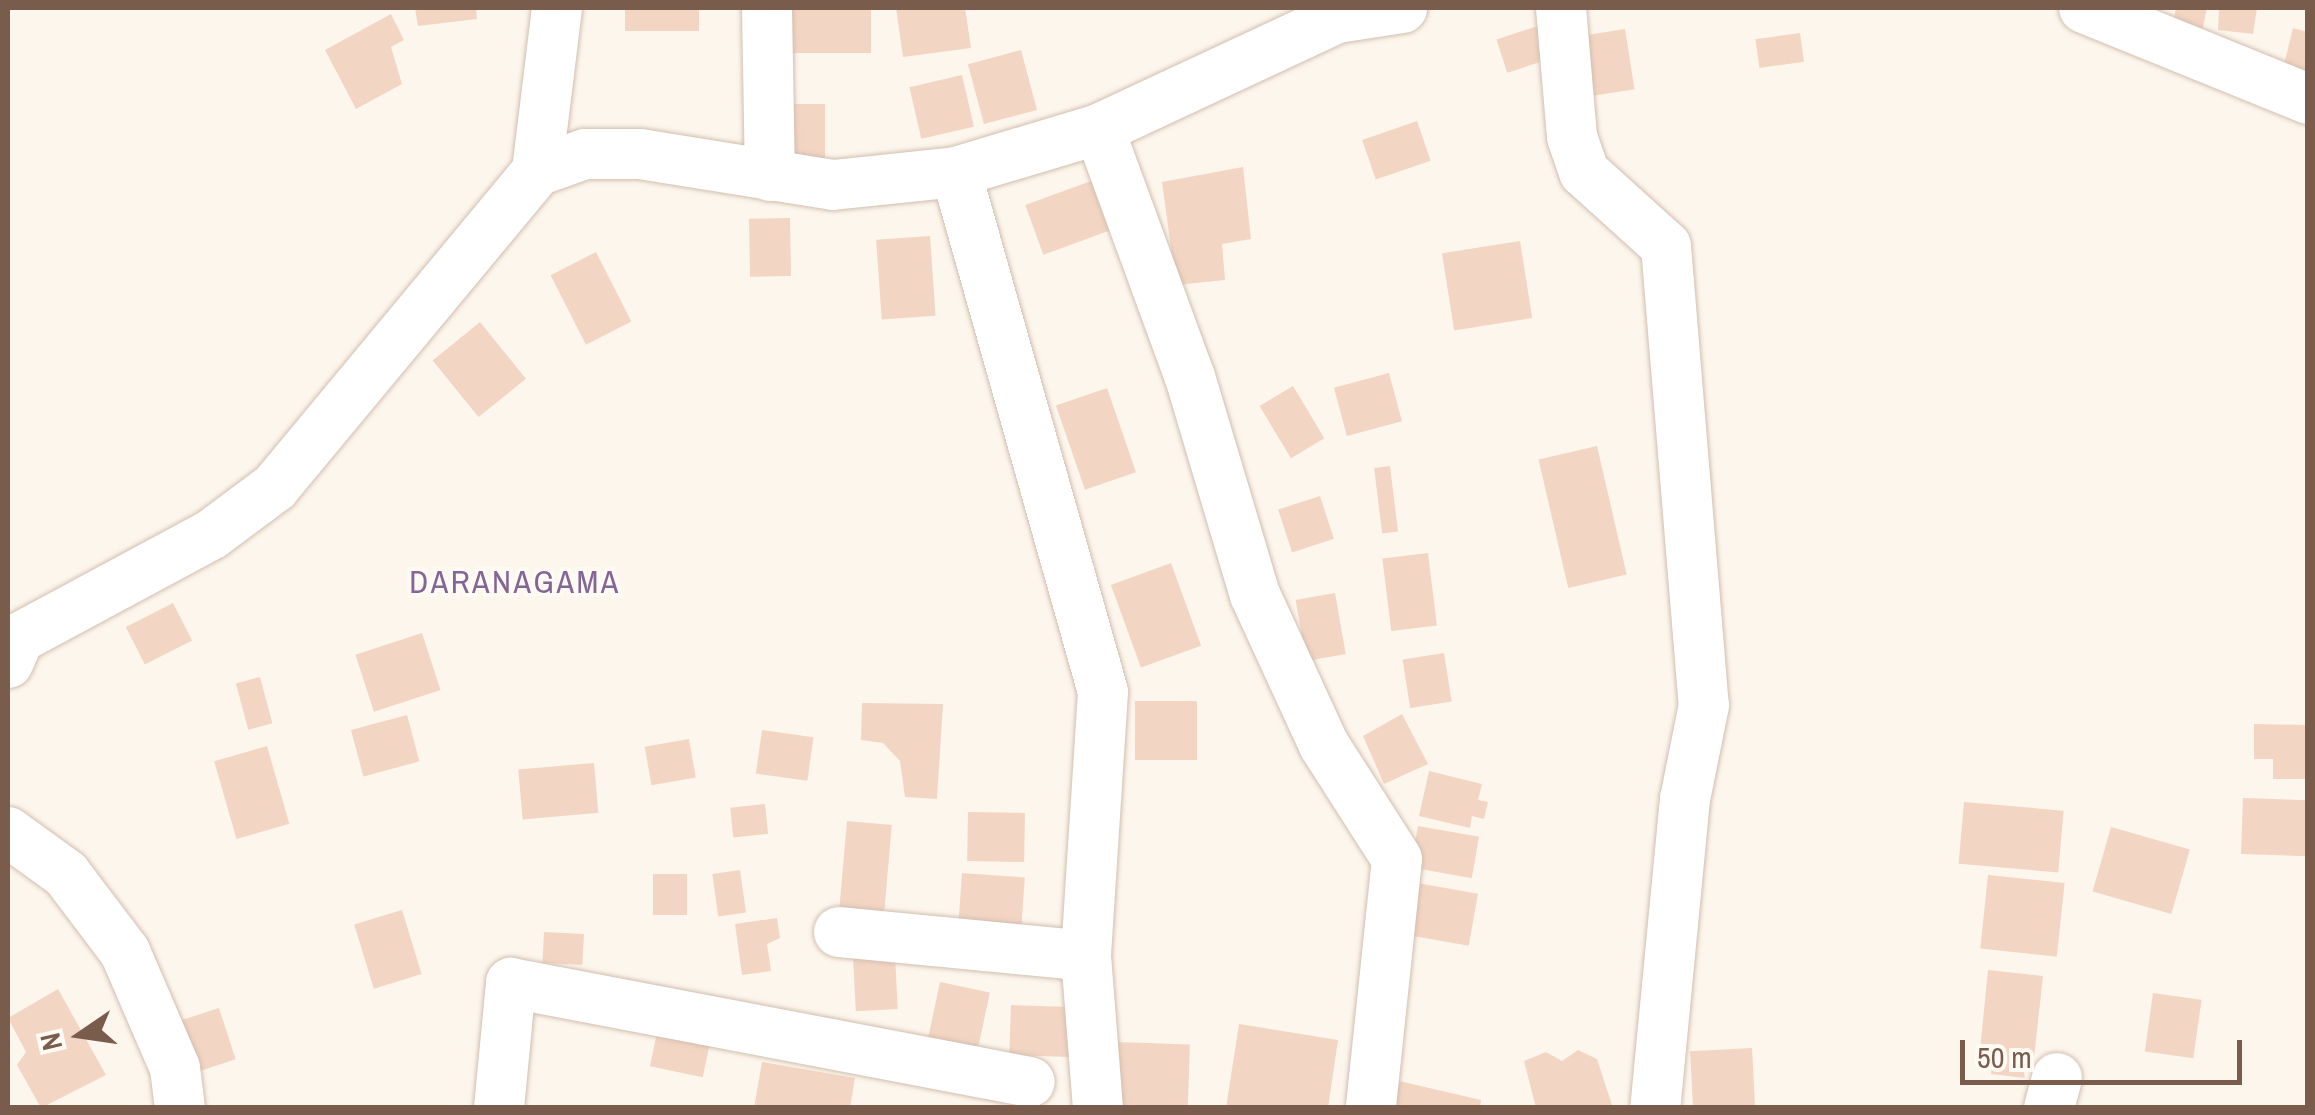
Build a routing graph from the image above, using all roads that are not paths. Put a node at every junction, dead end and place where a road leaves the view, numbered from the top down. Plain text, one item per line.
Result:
1 (557, 8) edge
2 (767, 8) edge
3 (1402, 8) edge
4 (1561, 8) edge
5 (2084, 8) edge
6 (2308, 99) edge
7 (1099, 129) junction
8 (537, 171) junction
9 (956, 172) junction
10 (770, 176) junction
11 (8, 663) edge
12 (8, 832) edge
13 (839, 932) dead end
14 (1086, 956) junction
15 (948, 1066) junction
16 (1030, 1082) dead end
17 (1097, 1095) edge
18 (180, 1108) edge
19 (498, 1108) edge
20 (1371, 1108) edge
21 (1655, 1108) edge

1 - 8 street
2 - 10 street
3 - 7 street
4 - 21 street
5 - 6 street
7 - 9 street
7 - 20 street
8 - 10 street
8 - 11 street
9 - 10 street
9 - 14 street
12 - 18 street
13 - 14 street
14 - 17 street
15 - 16 street
15 - 17 street
15 - 19 street

